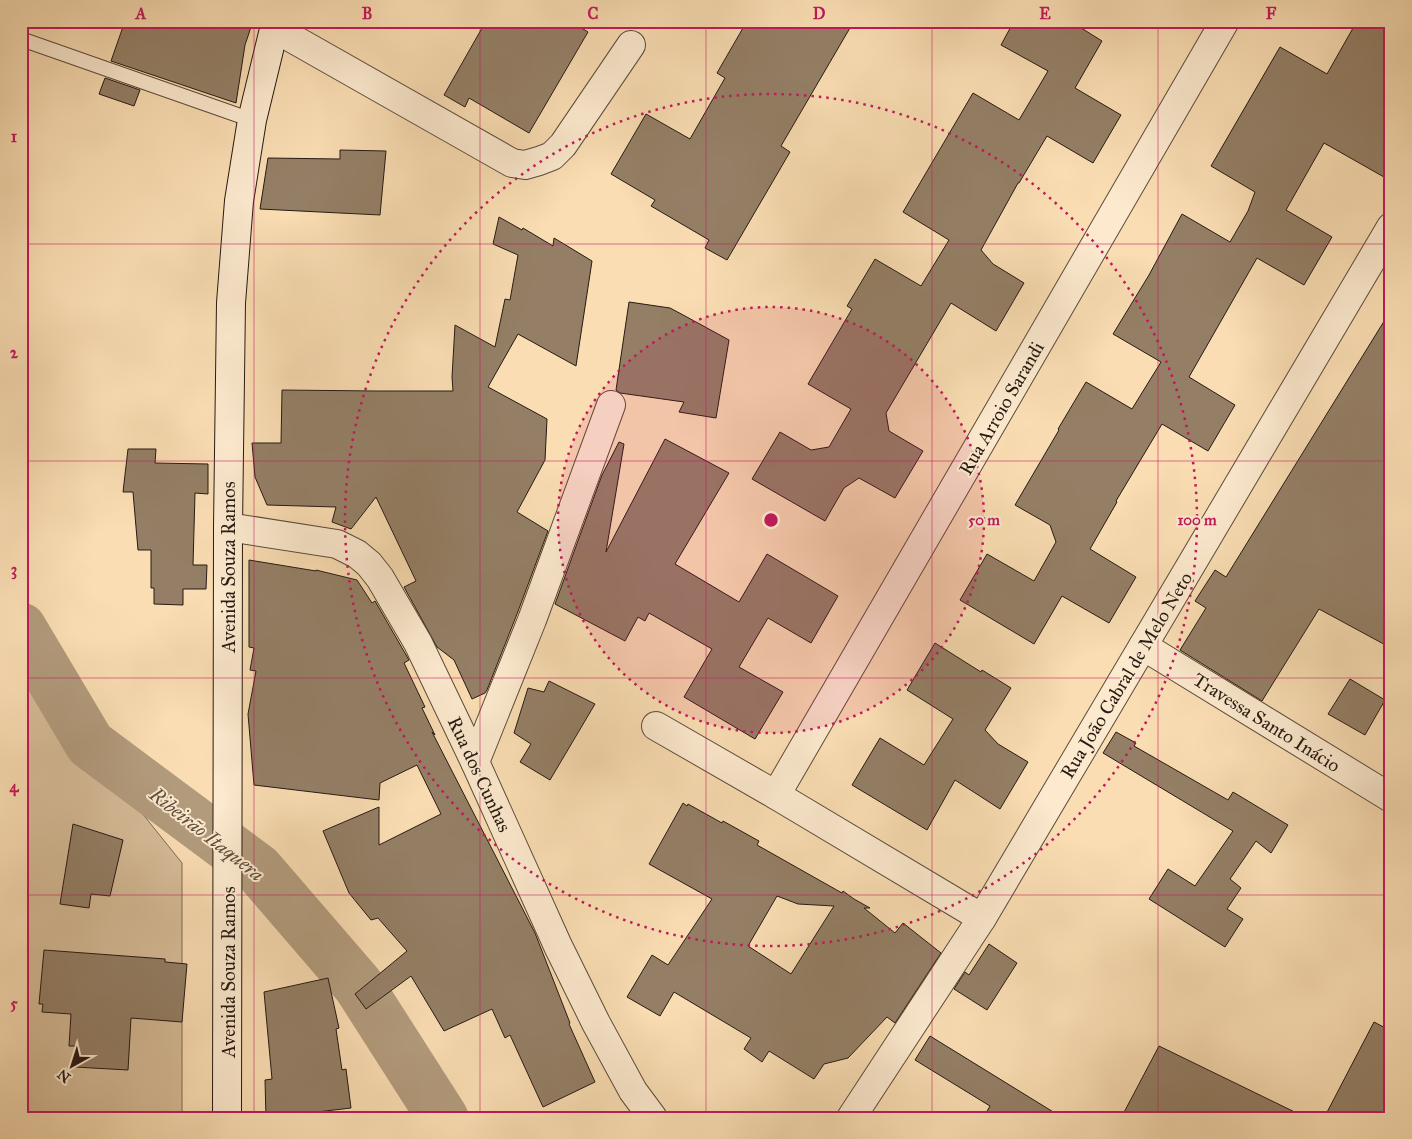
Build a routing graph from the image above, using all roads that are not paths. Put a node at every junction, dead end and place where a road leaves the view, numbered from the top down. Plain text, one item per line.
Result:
1 (1225, 21) edge
2 (275, 25) edge
3 (21, 39) edge
4 (631, 45) dead end
5 (252, 120) junction
6 (1391, 227) edge
7 (612, 405) dead end
8 (228, 527) junction
9 (1143, 646) junction
10 (656, 726) dead end
11 (475, 762) junction
12 (776, 795) junction
13 (1391, 798) edge
14 (982, 918) junction
15 (227, 1118) edge
16 (653, 1118) edge
17 (851, 1118) edge

1 - 12 street, Rua Arroio Sarandi
2 - 4 street
2 - 5 street, Avenida Souza Ramos
3 - 5 lane
5 - 8 street, Avenida Souza Ramos
6 - 9 street, Rua João Cabral de Melo Neto
7 - 11 street
8 - 11 street, Rua dos Cunhas
8 - 15 street, Avenida Souza Ramos
9 - 13 street, Travessa Santo Inácio
9 - 14 street, Rua João Cabral de Melo Neto
10 - 12 street
11 - 16 street, Rua dos Cunhas
12 - 14 street
14 - 17 street, Rua João Cabral de Melo Neto

